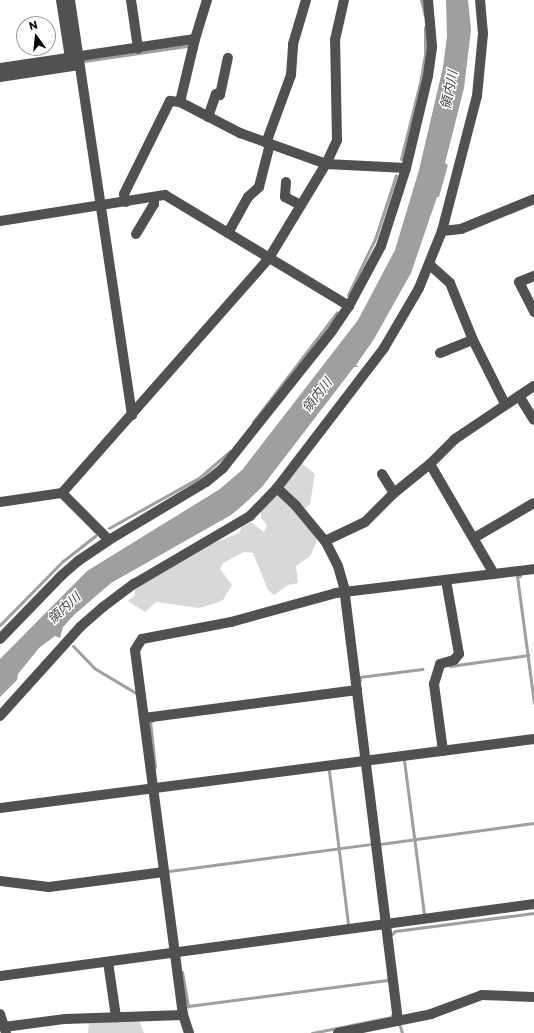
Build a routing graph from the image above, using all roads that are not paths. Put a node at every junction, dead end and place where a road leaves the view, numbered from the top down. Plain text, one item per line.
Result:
1 (61, 0) edge
2 (70, 0) edge
3 (131, 0) edge
4 (207, 0) edge
5 (306, 0) edge
6 (344, 0) edge
7 (428, 0) edge
8 (480, 0) edge
9 (195, 39) junction
10 (138, 48) junction
11 (228, 58) dead end
12 (76, 60) junction
13 (0, 68) edge
14 (0, 77) edge
15 (180, 102) junction
16 (208, 117) junction
17 (268, 143) junction
18 (326, 164) junction
19 (406, 168) junction
20 (286, 182) dead end
21 (154, 197) junction
22 (534, 199) edge
23 (126, 202) junction
24 (301, 205) junction
25 (100, 207) junction
26 (0, 221) edge
27 (442, 231) junction
28 (228, 233) junction
29 (136, 234) dead end
30 (269, 258) junction
31 (430, 265) junction
32 (534, 276) edge
33 (349, 306) junction
34 (534, 312) edge
35 (473, 340) junction
36 (440, 353) dead end
37 (534, 386) edge
38 (519, 396) junction
39 (505, 404) junction
40 (132, 415) junction
41 (534, 420) edge
42 (430, 464) junction
43 (382, 474) dead end
44 (277, 488) junction
45 (62, 492) junction
46 (394, 493) junction
47 (0, 502) edge
48 (534, 503) edge
49 (474, 538) junction
50 (109, 540) junction
51 (325, 541) junction
52 (534, 569) edge
53 (494, 574) junction
54 (446, 580) junction
55 (344, 594) junction
56 (0, 639) edge
57 (357, 690) junction
58 (0, 716) edge
59 (144, 718) junction
60 (534, 739) edge
61 (443, 751) junction
62 (366, 761) junction
63 (153, 788) junction
64 (0, 808) edge
65 (164, 872) junction
66 (0, 881) edge
67 (534, 904) edge
68 (387, 924) junction
69 (175, 953) junction
70 (108, 962) junction
71 (0, 976) edge
72 (534, 997) edge
73 (0, 1014) edge
74 (183, 1015) junction
75 (116, 1017) junction
76 (398, 1021) junction
77 (5, 1030) edge
78 (190, 1033) edge
79 (338, 1033) edge

1 - 12 street
2 - 12 street
3 - 10 street
4 - 9 street
5 - 17 street
6 - 18 street
7 - 19 street
8 - 27 street
9 - 10 street
9 - 15 street
10 - 12 street
11 - 16 street
12 - 13 street
12 - 14 street
12 - 25 street
15 - 16 street
15 - 23 street
16 - 17 street
17 - 18 street
17 - 28 street
18 - 19 street
18 - 24 street
19 - 33 street
20 - 24 street
21 - 23 street
21 - 28 street
21 - 29 street
22 - 27 street
23 - 25 street
24 - 30 street
25 - 26 street
25 - 40 street
27 - 31 street
28 - 30 street
30 - 33 street
30 - 40 street
31 - 35 street
31 - 44 street
32 - 34 street
33 - 50 street
35 - 36 street
35 - 39 street
37 - 38 street
38 - 39 street
38 - 41 street
39 - 42 street
40 - 45 street
42 - 46 street
42 - 49 street
43 - 46 street
44 - 51 street
44 - 58 street
45 - 47 street
45 - 50 street
46 - 51 street
48 - 49 street
49 - 53 street
50 - 56 street
51 - 55 street
52 - 53 street
53 - 54 street
54 - 55 street
54 - 61 street
55 - 57 street
55 - 59 street
57 - 59 street
57 - 62 street
59 - 63 street
60 - 61 street
61 - 62 street
62 - 63 street
62 - 68 street
63 - 64 street
63 - 65 street
65 - 66 street
65 - 69 street
67 - 68 street
68 - 69 street
68 - 76 street
69 - 70 street
69 - 74 street
70 - 71 street
70 - 75 street
72 - 76 street
73 - 77 street
74 - 75 street
74 - 78 street
75 - 77 street
76 - 79 street

